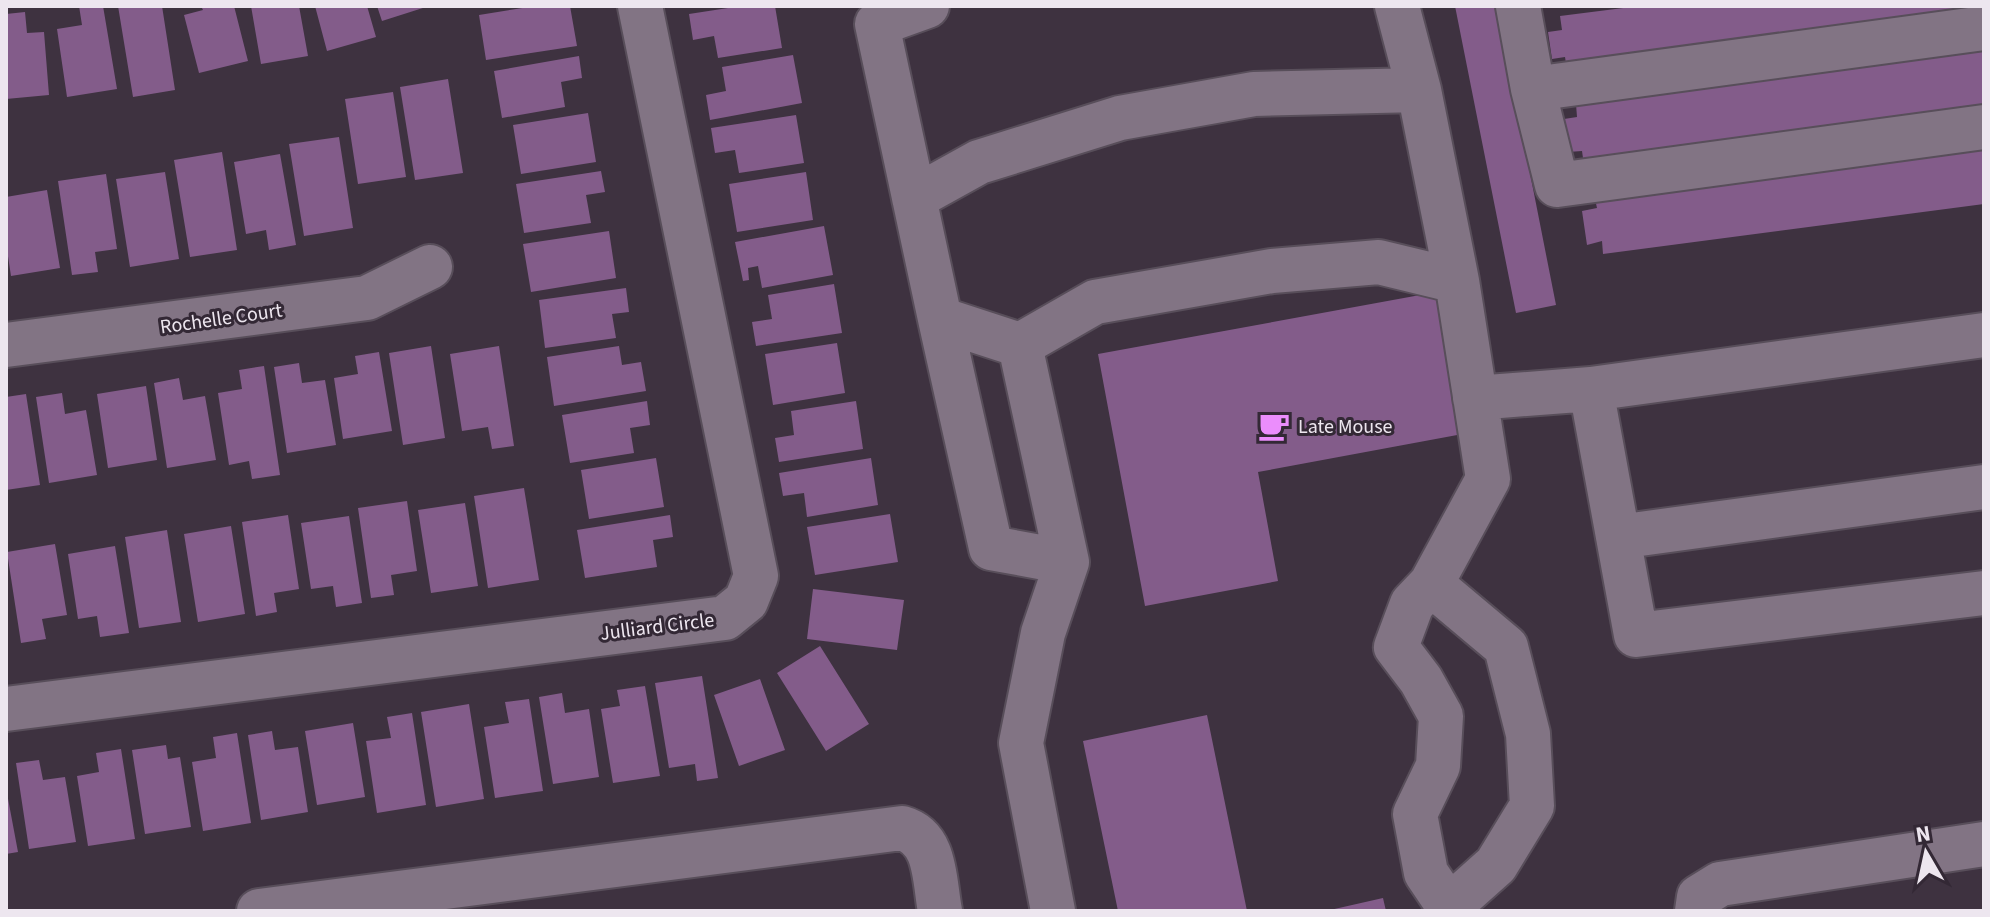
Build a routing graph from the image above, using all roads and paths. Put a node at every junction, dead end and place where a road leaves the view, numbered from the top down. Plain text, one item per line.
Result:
1 (640, 6) edge
2 (927, 6) edge
3 (1397, 6) edge
4 (1518, 6) edge
5 (1984, 28) edge
6 (1533, 89) junction
7 (1419, 90) junction
8 (1984, 127) edge
9 (914, 198) junction
10 (430, 267) dead end
11 (1457, 281) junction
12 (940, 319) junction
13 (1984, 335) edge
14 (6, 345) edge
15 (1020, 345) junction
16 (1591, 389) junction
17 (1475, 398) junction
18 (1984, 487) edge
19 (1618, 537) junction
20 (1067, 562) junction
21 (1431, 584) junction
22 (1984, 593) edge
23 (6, 709) edge
24 (1984, 844) edge
25 (283, 909) edge
26 (1451, 909) edge
27 (940, 911) edge
28 (1053, 911) edge
29 (1697, 911) edge

1 - 23 street, Julliard Circle
2 - 9 street
3 - 7 street
4 - 6 street
5 - 6 street
6 - 8 street
7 - 9 street
7 - 11 street
9 - 12 street
10 - 14 street, Rochelle Court
11 - 15 street
11 - 17 street
12 - 15 street
12 - 20 street
13 - 16 street
15 - 20 street
16 - 17 street
16 - 19 street
17 - 21 street
18 - 19 street
19 - 22 street
20 - 28 street
21 - 26 street
21 - 26 street
24 - 29 street
25 - 27 street

